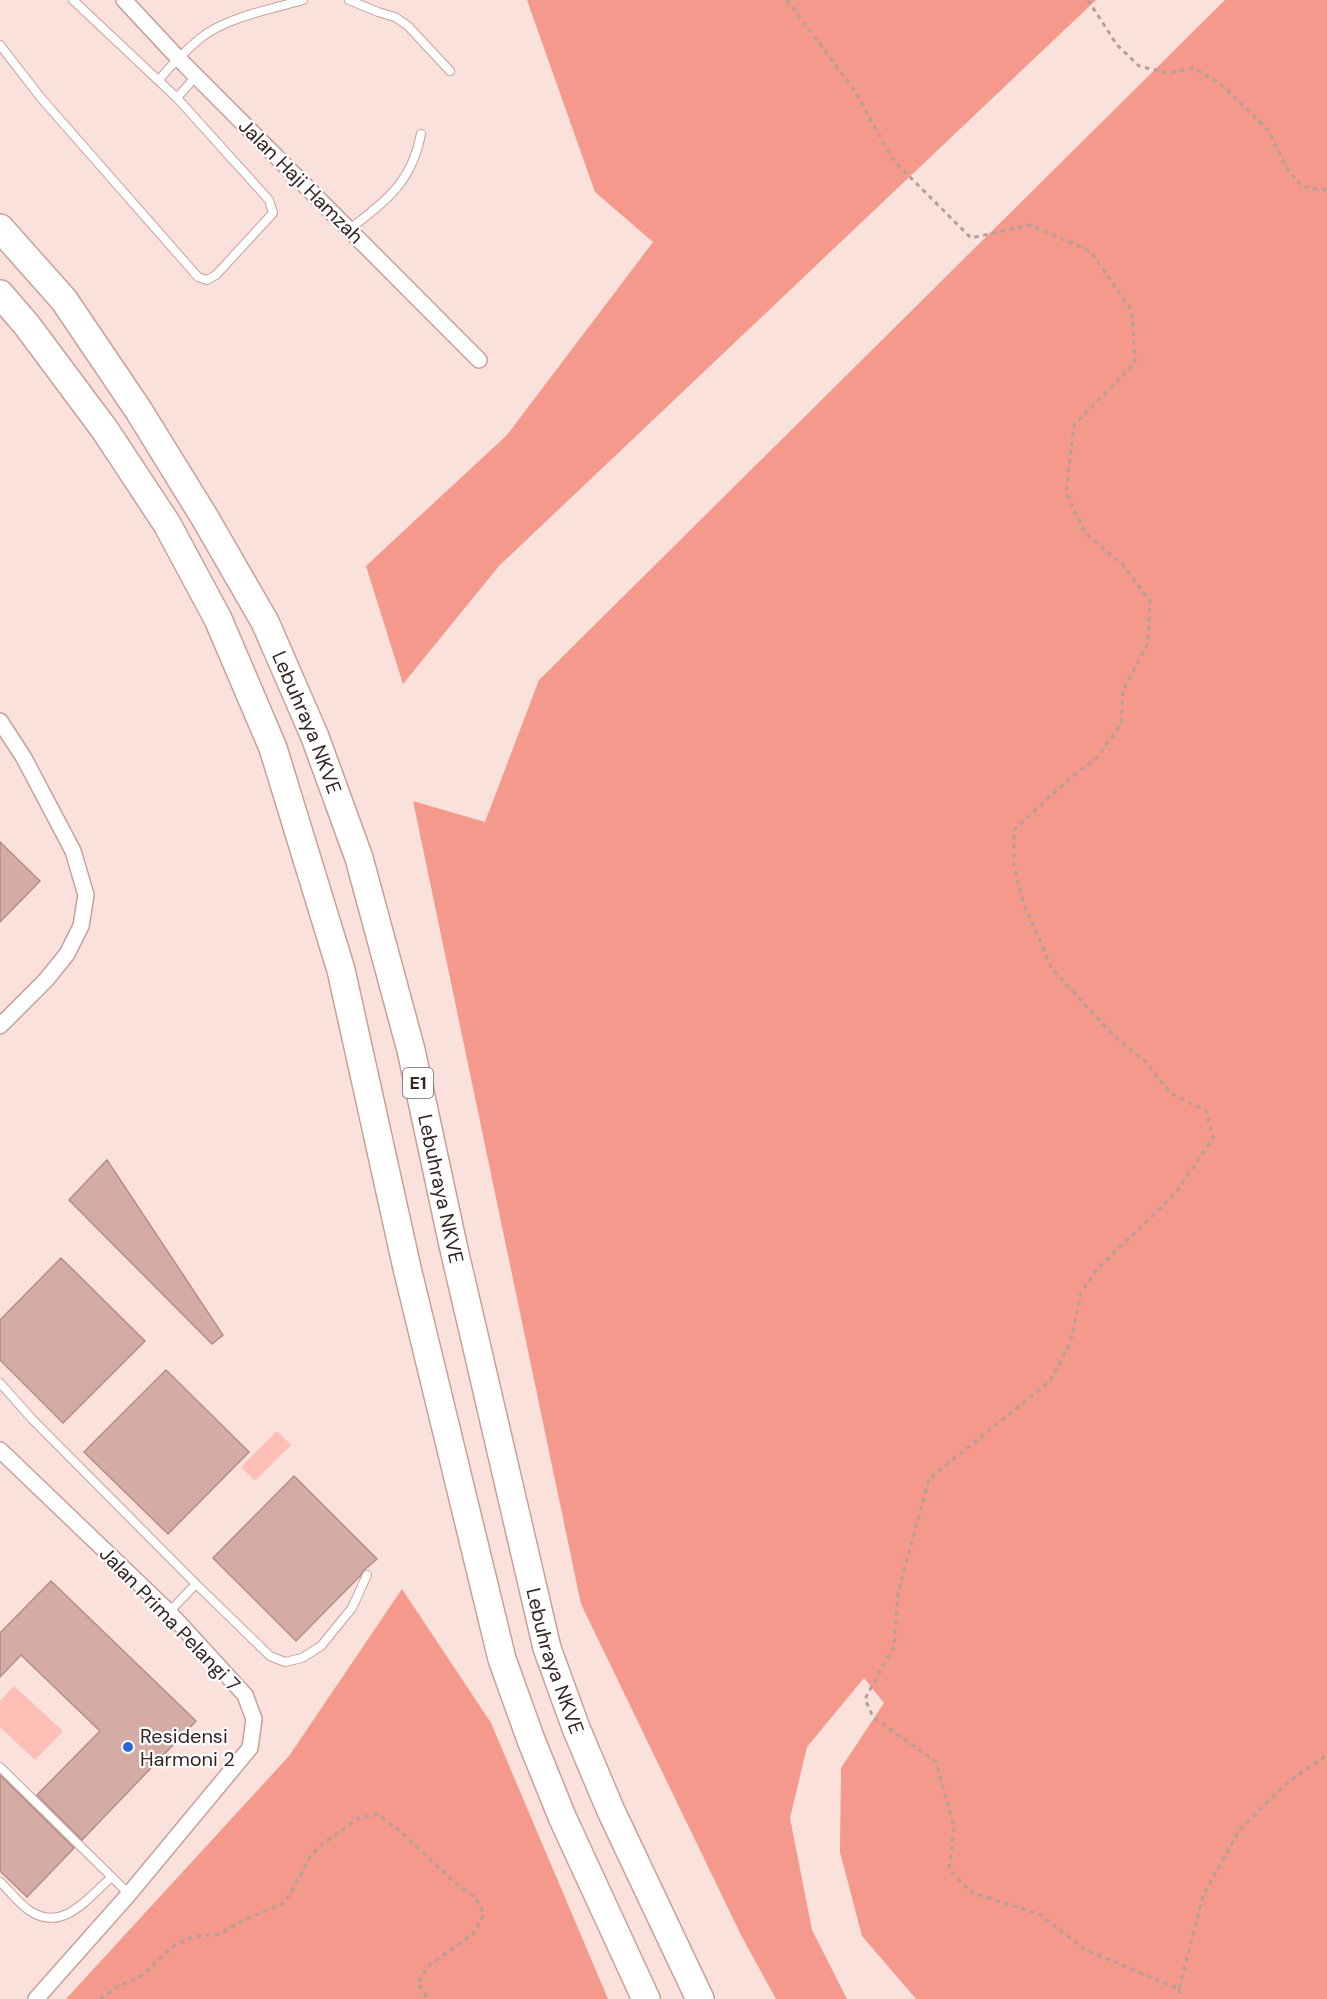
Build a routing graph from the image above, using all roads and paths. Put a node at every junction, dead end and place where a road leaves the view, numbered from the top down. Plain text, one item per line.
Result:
1 (73, 0) edge
2 (124, 0) edge
3 (303, 0) edge
4 (349, 0) edge
5 (787, 0) edge
6 (1088, 0) edge
7 (0, 45) edge
8 (179, 59) junction
9 (450, 71) dead end
10 (196, 76) junction
11 (159, 80) junction
12 (177, 98) junction
13 (421, 134) dead end
14 (1327, 190) edge
15 (0, 228) edge
16 (349, 230) junction
17 (0, 294) edge
18 (479, 360) dead end
19 (0, 721) edge
20 (0, 1026) edge
21 (0, 1383) edge
22 (0, 1450) edge
23 (367, 1575) dead end
24 (196, 1584) junction
25 (169, 1612) junction
26 (1327, 1755) edge
27 (0, 1767) edge
28 (112, 1877) junction
29 (0, 1882) edge
30 (129, 1894) junction
31 (1179, 1989) junction
32 (36, 1999) edge
33 (100, 1999) edge
34 (428, 1999) edge
35 (646, 1999) edge
36 (700, 1999) edge
37 (1180, 1999) edge

1 - 11 lane
2 - 8 street, Jalan Haji Hamzah
3 - 8 lane
4 - 9 lane
5 - 31 path
6 - 14 path
7 - 12 lane
8 - 10 street, Jalan Haji Hamzah
8 - 11 lane
10 - 12 lane
10 - 16 street, Jalan Haji Hamzah
11 - 12 lane
13 - 16 lane
15 - 36 highway, Lebuhraya NKVE / E1
16 - 18 street, Jalan Haji Hamzah
17 - 35 highway, Lebuhraya NKVE
19 - 20 street
21 - 24 lane
22 - 25 street, Jalan Prima Pelangi 7
23 - 24 lane
24 - 25 lane
25 - 30 street, Jalan Prima Pelangi 7
26 - 31 path
27 - 28 lane
28 - 29 lane
28 - 30 lane
30 - 32 street, Jalan Prima Pelangi 7
31 - 37 path
33 - 34 path

